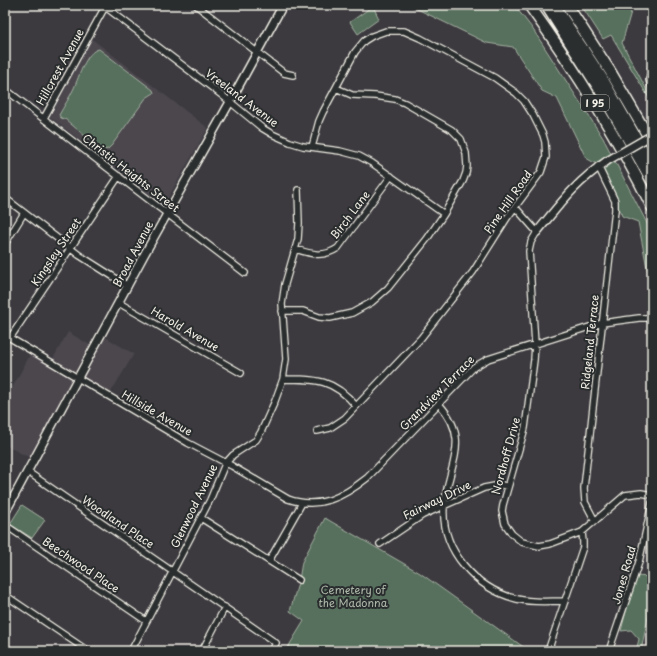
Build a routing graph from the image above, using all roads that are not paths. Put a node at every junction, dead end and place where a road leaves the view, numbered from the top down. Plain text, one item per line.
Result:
1 (196, 5) edge
2 (282, 5) edge
3 (529, 5) edge
4 (546, 5) edge
5 (554, 5) edge
6 (567, 5) edge
7 (104, 6) edge
8 (257, 51) junction
9 (652, 64) edge
10 (294, 75) dead end
11 (336, 88) junction
12 (652, 88) edge
13 (5, 89) edge
14 (230, 102) junction
15 (44, 118) junction
16 (652, 135) edge
17 (652, 143) edge
18 (312, 147) junction
19 (598, 166) junction
20 (652, 166) edge
21 (119, 176) junction
22 (391, 176) junction
23 (652, 181) edge
24 (298, 190) dead end
25 (5, 198) edge
26 (515, 207) junction
27 (652, 207) edge
28 (24, 213) junction
29 (167, 214) junction
30 (444, 214) junction
31 (537, 232) junction
32 (5, 244) edge
33 (70, 248) junction
34 (295, 249) junction
35 (245, 273) dead end
36 (128, 286) junction
37 (119, 303) junction
38 (282, 311) junction
39 (652, 318) edge
40 (602, 322) junction
41 (7, 337) edge
42 (534, 344) junction
43 (242, 373) dead end
44 (78, 379) junction
45 (283, 379) junction
46 (439, 404) junction
47 (356, 406) junction
48 (317, 431) dead end
49 (226, 464) junction
50 (28, 472) junction
51 (508, 486) junction
52 (652, 494) edge
53 (8, 501) edge
54 (302, 503) junction
55 (652, 503) edge
56 (444, 506) junction
57 (5, 514) edge
58 (200, 518) junction
59 (595, 521) junction
60 (5, 525) edge
61 (582, 532) junction
62 (380, 544) dead end
63 (269, 561) junction
64 (172, 571) junction
65 (299, 580) dead end
66 (5, 595) edge
67 (565, 601) junction
68 (225, 607) junction
69 (146, 622) junction
70 (88, 651) edge
71 (131, 651) edge
72 (202, 651) edge
73 (272, 651) edge
74 (548, 651) edge
75 (609, 651) edge

1 - 8 street
2 - 8 street, Broad Avenue
3 - 27 highway, I 95
4 - 23 highway, I 95
5 - 20 highway, I 95
6 - 17 highway, I 95
7 - 14 street, Vreeland Avenue
7 - 15 street, Hillcrest Avenue
8 - 10 street
8 - 14 street, Broad Avenue
9 - 12 street
11 - 18 street, Pine Hill Road
11 - 26 street, Pine Hill Road
11 - 30 street
13 - 15 street, Christie Heights Street
14 - 18 street, Vreeland Avenue
14 - 29 street, Broad Avenue
15 - 21 street, Christie Heights Street
16 - 19 street, bridge
18 - 22 street, Vreeland Avenue
19 - 31 street
19 - 40 street, Ridgeland Terrace
21 - 29 street, Christie Heights Street
21 - 33 street, Kingsley Street
22 - 30 street, Vreeland Avenue
22 - 34 street, Birch Lane
24 - 34 street, Glenwood Avenue
25 - 28 street
26 - 31 street
26 - 47 street, Pine Hill Road
28 - 32 street
28 - 33 street
29 - 35 street, Christie Heights Street
29 - 36 street, Broad Avenue
30 - 38 street
31 - 42 street, Nordhoff Drive
33 - 36 street
33 - 41 street, Kingsley Street
34 - 38 street, Glenwood Avenue
36 - 37 street, Broad Avenue
37 - 43 street, Harold Avenue
37 - 44 street, Broad Avenue
38 - 45 street, Glenwood Avenue
39 - 40 street, Grandview Terrace
40 - 42 street, Grandview Terrace
40 - 59 street, Ridgeland Terrace
41 - 44 street, Hillside Avenue
42 - 46 street, Grandview Terrace
42 - 51 street, Nordhoff Drive
44 - 49 street, Hillside Avenue
44 - 50 street, Broad Avenue
45 - 47 street
45 - 49 street, Glenwood Avenue
46 - 54 street, Grandview Terrace
46 - 56 street
47 - 48 street, Pine Hill Road
49 - 54 street, Hillside Avenue
49 - 58 street, Glenwood Avenue
50 - 53 street, Broad Avenue
50 - 64 street, Woodland Place
51 - 56 street, Fairway Drive
51 - 61 street, Nordhoff Drive
52 - 59 street, Nordhoff Drive
53 - 57 street, Broad Avenue
54 - 63 street
55 - 75 street, Jones Road
56 - 62 street, Fairway Drive
56 - 67 street
58 - 63 street
58 - 64 street, Glenwood Avenue
59 - 61 street, Nordhoff Drive
60 - 69 street, Beechwood Place
61 - 67 street
63 - 65 street
64 - 68 street, Woodland Place
64 - 69 street, Glenwood Avenue
66 - 70 street
67 - 74 street
68 - 72 street
68 - 73 street, Woodland Place
69 - 71 street, Glenwood Avenue

